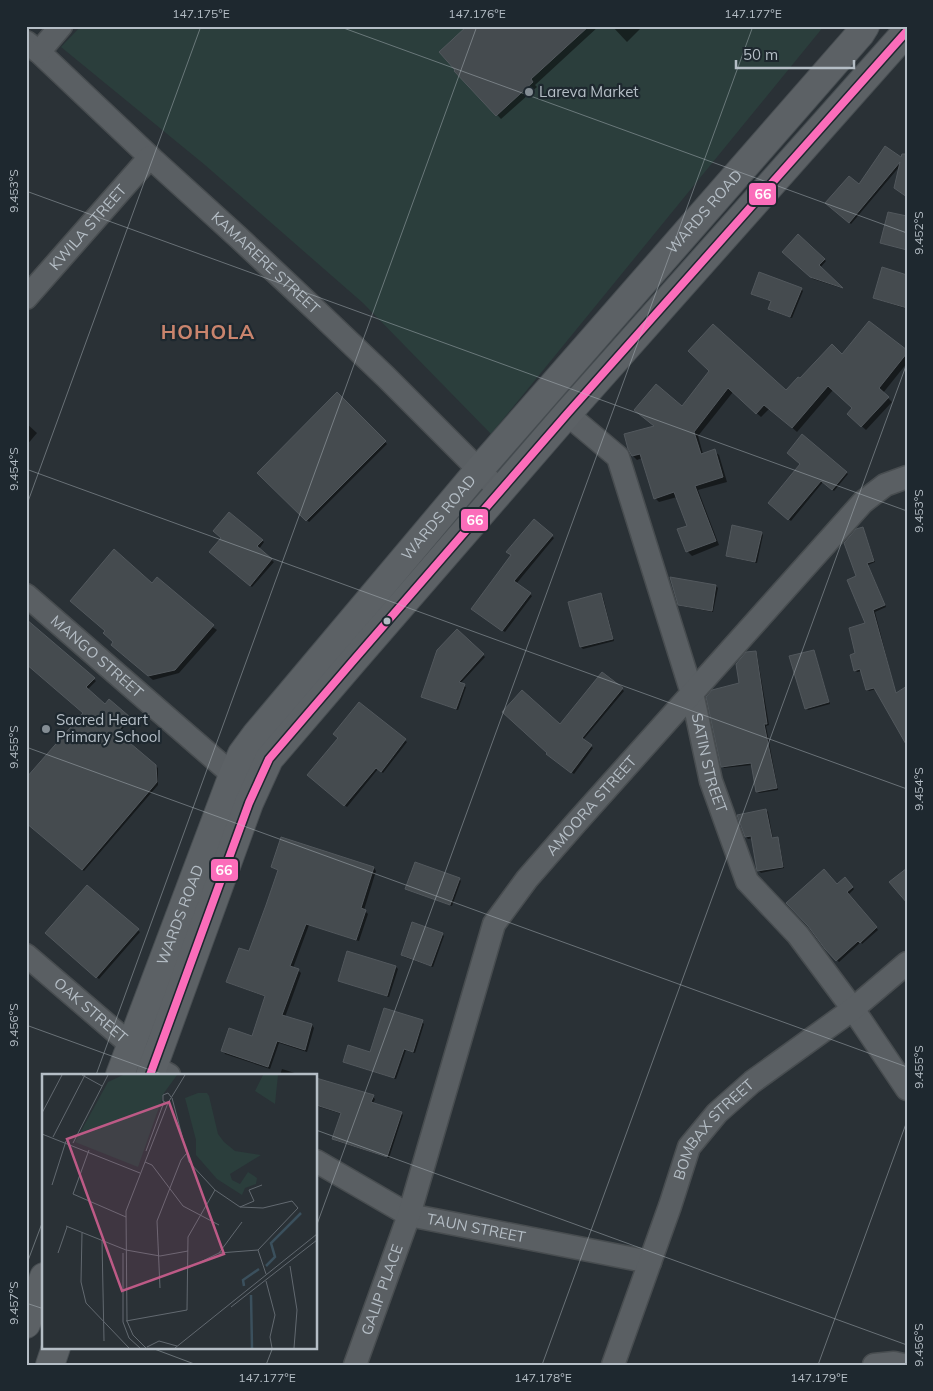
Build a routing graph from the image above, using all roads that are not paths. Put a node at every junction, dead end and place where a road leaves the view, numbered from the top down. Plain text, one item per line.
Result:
1 (61, 26) edge
2 (865, 26) edge
3 (907, 31) edge
4 (33, 47) edge
5 (150, 157) junction
6 (26, 298) edge
7 (567, 414) junction
8 (479, 470) junction
9 (907, 477) edge
10 (500, 491) junction
11 (26, 595) edge
12 (692, 693) junction
13 (233, 775) junction
14 (248, 803) junction
15 (26, 955) edge
16 (907, 963) edge
17 (853, 1008) junction
18 (131, 1045) junction
19 (157, 1072) edge
20 (120, 1074) edge
21 (907, 1089) edge
22 (318, 1162) edge
23 (409, 1216) junction
24 (650, 1262) junction
25 (42, 1283) edge
26 (26, 1324) edge
27 (56, 1348) edge
28 (50, 1365) edge
29 (355, 1365) edge
30 (613, 1365) edge

1 - 4 street
2 - 8 main road, WARDS ROAD
3 - 7 main road, WARDS ROAD
4 - 5 street, KAMARERE STREET
5 - 6 street, KWILA STREET
5 - 8 street, KAMARERE STREET
7 - 10 main road, WARDS ROAD
7 - 12 street, SATIN STREET
8 - 10 street, KAMARERE STREET
8 - 13 main road, WARDS ROAD
9 - 12 street, AMOORA STREET
10 - 14 main road, WARDS ROAD
11 - 13 street, MANGO STREET
12 - 17 street, SATIN STREET
12 - 23 street, AMOORA STREET
13 - 14 street, MANGO STREET
13 - 18 main road, WARDS ROAD
14 - 19 main road, WARDS ROAD
15 - 18 street, OAK STREET
16 - 17 street, BOMBAX STREET
17 - 21 street, SATIN STREET
17 - 24 street, BOMBAX STREET
18 - 19 street, OAK STREET
18 - 20 main road, WARDS ROAD
22 - 23 street, TAUN STREET
23 - 24 street, TAUN STREET
23 - 29 street, GALIP PLACE
24 - 30 street, BOMBAX STREET
25 - 26 main road
27 - 28 main road

